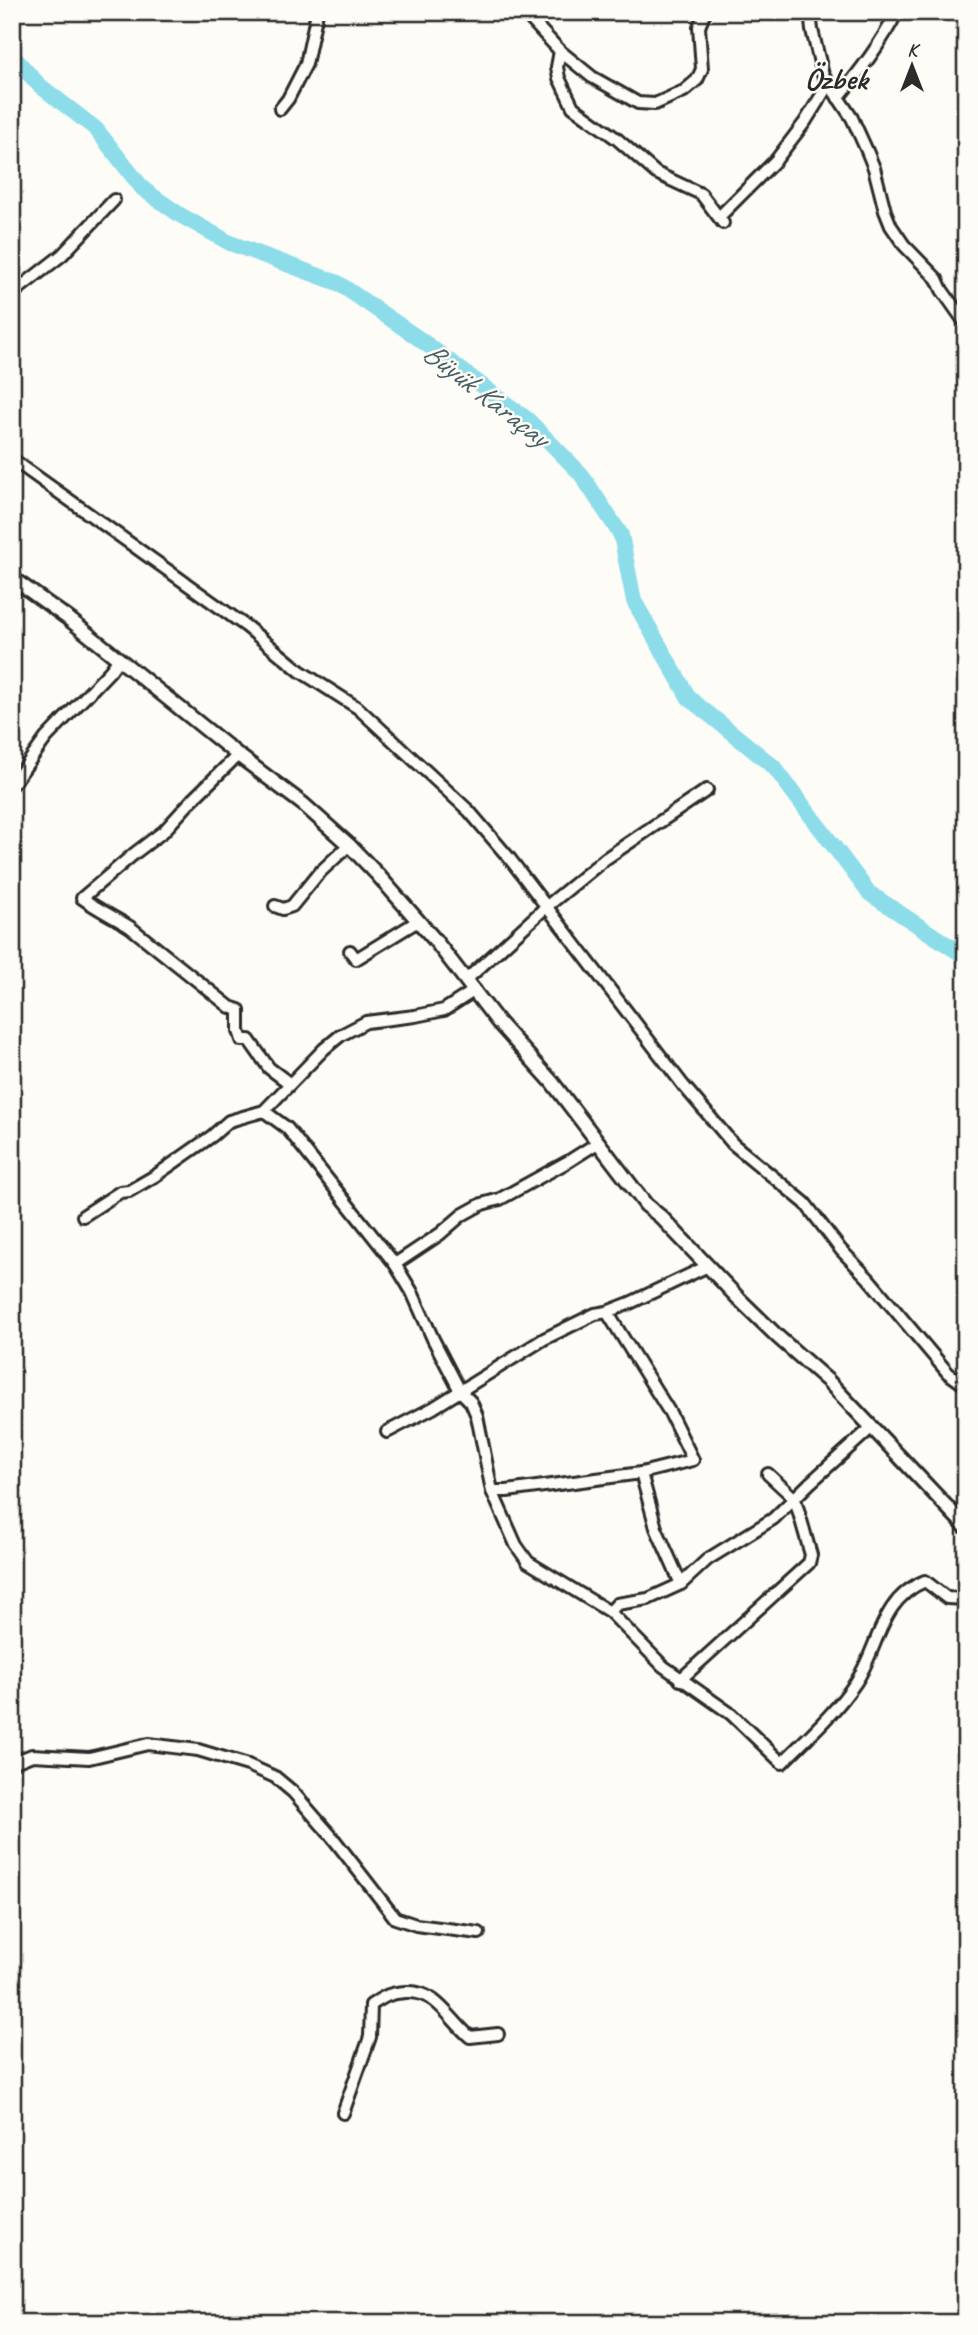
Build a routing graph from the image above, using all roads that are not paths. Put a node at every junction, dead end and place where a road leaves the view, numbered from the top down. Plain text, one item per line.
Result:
1 (317, 12) edge
2 (524, 12) edge
3 (705, 12) edge
4 (810, 12) edge
5 (897, 12) edge
6 (560, 51) junction
7 (828, 85) junction
8 (838, 98) junction
9 (280, 108) dead end
10 (114, 200) dead end
11 (12, 294) edge
12 (966, 324) edge
13 (12, 459) edge
14 (12, 578) edge
15 (119, 659) junction
16 (238, 755) junction
17 (12, 785) edge
18 (707, 790) dead end
19 (349, 845) junction
20 (275, 906) dead end
21 (546, 907) junction
22 (418, 921) junction
23 (350, 951) dead end
24 (470, 985) junction
25 (289, 1083) junction
26 (264, 1111) junction
27 (599, 1142) junction
28 (83, 1216) dead end
29 (395, 1264) junction
30 (708, 1266) junction
31 (607, 1312) junction
32 (966, 1386) edge
33 (460, 1391) junction
34 (872, 1427) junction
35 (387, 1432) dead end
36 (641, 1473) junction
37 (768, 1474) dead end
38 (492, 1491) junction
39 (795, 1499) junction
40 (966, 1527) edge
41 (681, 1584) junction
42 (966, 1599) edge
43 (610, 1612) junction
44 (680, 1680) junction
45 (12, 1763) edge
46 (479, 1933) dead end
47 (498, 2035) dead end
48 (344, 2113) dead end

1 - 9 street
2 - 6 street
3 - 6 street
4 - 7 street
5 - 8 street
6 - 7 street
7 - 8 street
8 - 12 street
10 - 11 street
13 - 21 street
14 - 15 street
15 - 16 street
15 - 17 street
16 - 19 street
16 - 25 street
18 - 21 street
19 - 20 street
19 - 22 street
21 - 24 street
21 - 32 street
22 - 23 street
22 - 24 street
24 - 25 street
24 - 27 street
25 - 26 street
26 - 28 street
26 - 29 street
27 - 29 street
27 - 30 street
29 - 33 street
30 - 31 street
30 - 34 street
31 - 33 street
31 - 36 street
33 - 35 street
33 - 38 street
34 - 39 street
34 - 40 street
36 - 38 street
36 - 41 street
37 - 39 street
38 - 43 street
39 - 41 street
39 - 44 street
41 - 43 street
42 - 44 street
43 - 44 street
45 - 46 street
47 - 48 street

